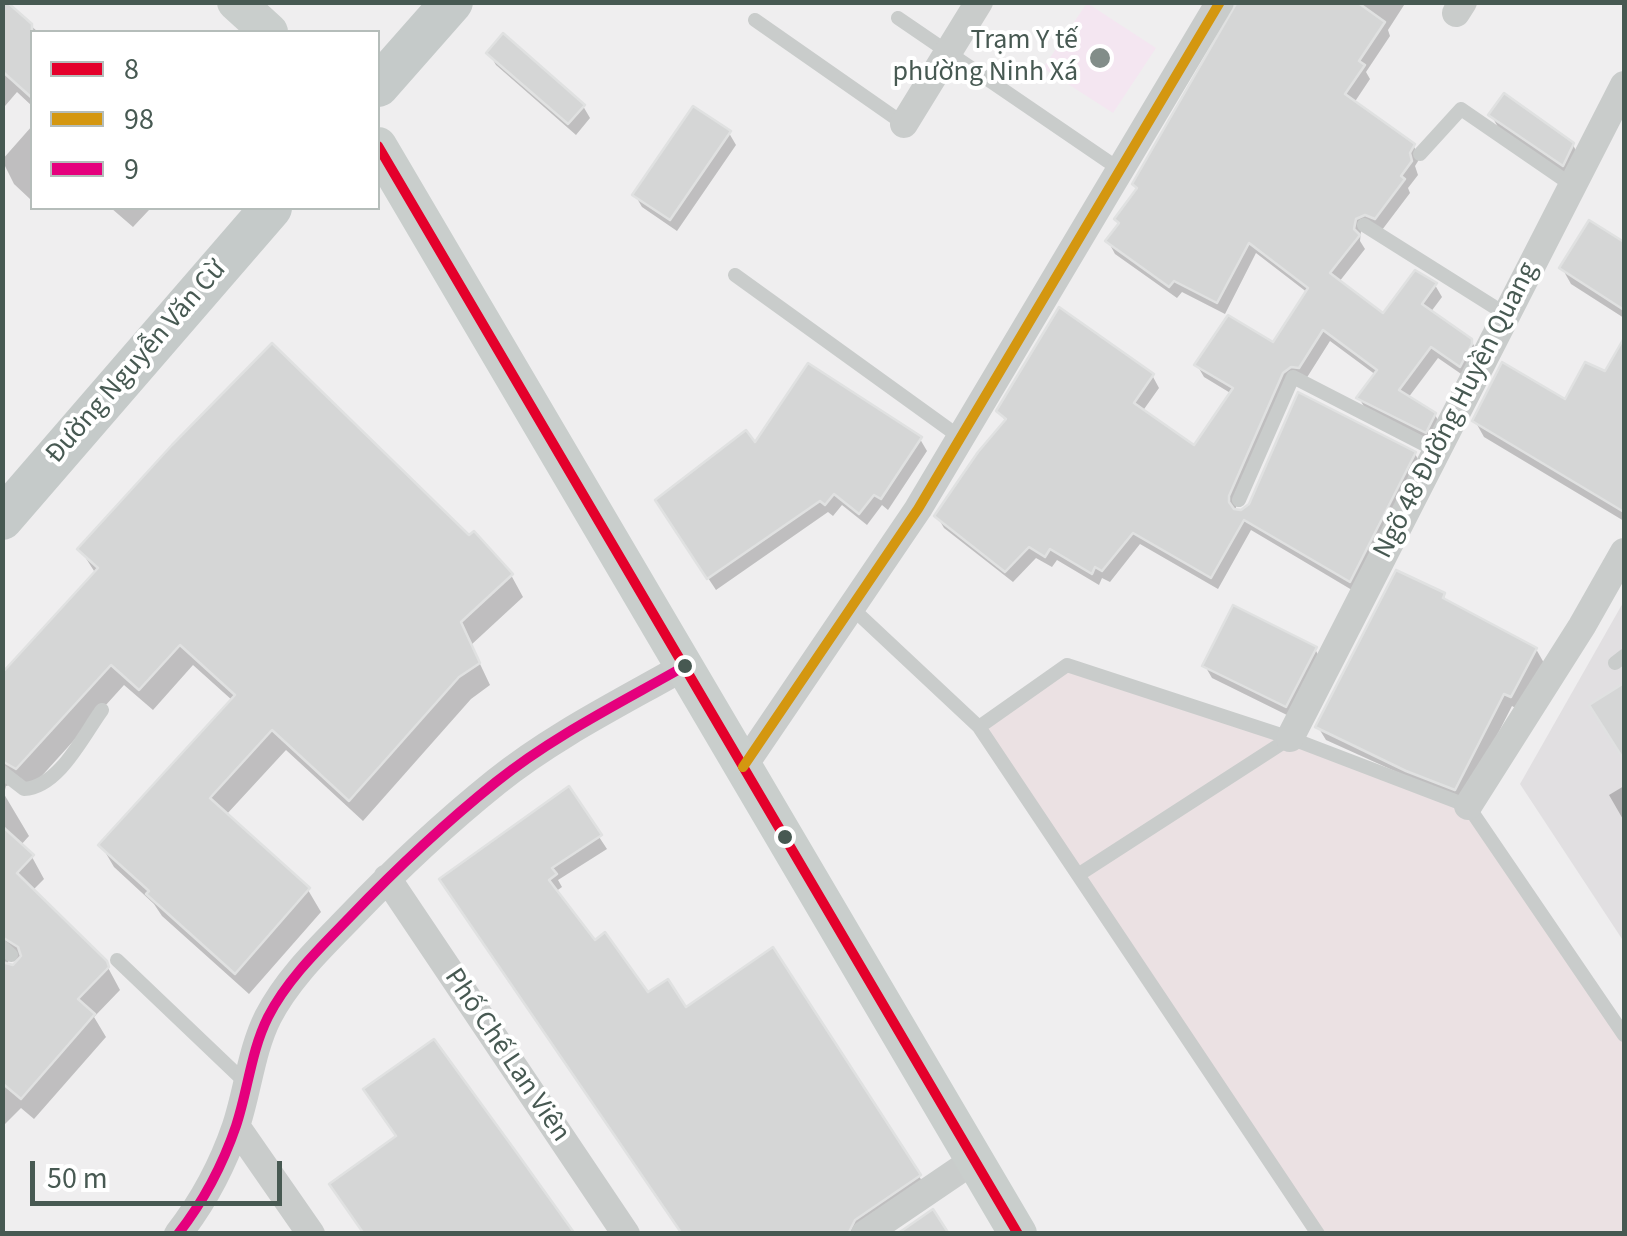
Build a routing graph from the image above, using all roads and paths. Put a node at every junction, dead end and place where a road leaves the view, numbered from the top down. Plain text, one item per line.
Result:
1 (236, 2) edge
2 (452, 2) edge
3 (979, 2) edge
4 (1220, 2) edge
5 (898, 18) dead end
6 (754, 20) dead end
7 (268, 30) edge
8 (948, 52) junction
9 (380, 84) edge
10 (1624, 85) edge
11 (904, 124) joint
12 (380, 149) edge
13 (1420, 154) dead end
14 (1122, 171) junction
15 (1573, 186) junction
16 (269, 210) edge
17 (1364, 225) dead end
18 (735, 275) dead end
19 (1507, 315) junction
20 (960, 438) junction
21 (1437, 451) junction
22 (1240, 500) dead end
23 (2, 519) edge
24 (1624, 552) edge
25 (853, 609) junction
26 (685, 666) junction
27 (102, 710) dead end
28 (979, 727) junction
29 (1290, 738) junction
30 (743, 768) junction
31 (2, 772) edge
32 (1468, 806) junction
33 (1078, 875) junction
34 (388, 878) junction
35 (117, 960) dead end
36 (1624, 1035) edge
37 (246, 1083) junction
38 (236, 1126) junction
39 (974, 1160) junction
40 (178, 1234) edge
41 (310, 1234) edge
42 (626, 1234) edge
43 (865, 1234) edge
44 (1018, 1234) edge
45 (1318, 1234) edge

1 - 7 main road
2 - 9 main road
3 - 8 street
4 - 14 street
5 - 8 lane
6 - 11 lane
8 - 11 street
8 - 14 lane
10 - 15 street, Ngõ 48 Đường Huyền Quang
12 - 26 main road
13 - 15 lane
14 - 20 street
15 - 19 street, Ngõ 48 Đường Huyền Quang
16 - 23 main road, Đường Nguyễn Văn Cừ
17 - 19 lane
18 - 20 lane
19 - 21 street, Ngõ 48 Đường Huyền Quang
20 - 25 street
21 - 22 lane
21 - 29 street, Ngõ 48 Đường Huyền Quang
24 - 32 street
25 - 28 lane
25 - 30 street
26 - 30 main road
26 - 34 street
27 - 31 lane
28 - 29 lane
28 - 33 lane
29 - 32 lane
29 - 33 lane
30 - 39 main road
32 - 36 lane
33 - 45 lane
34 - 37 street
34 - 42 street, Phố Chế Lan Viên
35 - 37 lane
37 - 38 street
38 - 40 street
38 - 41 street
39 - 43 street
39 - 44 main road

